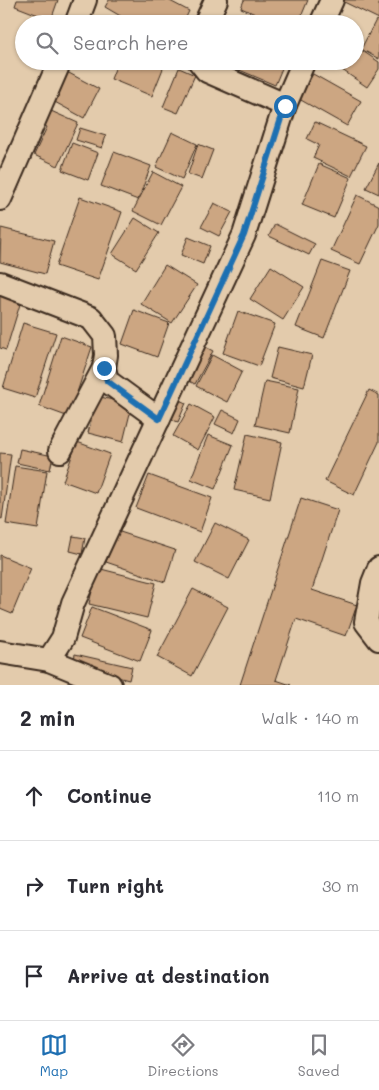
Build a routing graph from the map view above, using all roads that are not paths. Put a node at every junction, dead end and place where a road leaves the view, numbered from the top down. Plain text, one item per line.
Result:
1 (85, 0) edge
2 (216, 0) edge
3 (332, 0) edge
4 (79, 15) edge
5 (209, 15) edge
6 (325, 15) edge
7 (56, 70) edge
8 (206, 70) edge
9 (300, 70) edge
10 (285, 106) junction
11 (1, 194) edge
12 (0, 283) edge
13 (104, 368) junction
14 (159, 419) junction
15 (60, 451) dead end
16 (379, 568) edge
17 (379, 639) edge
18 (0, 652) edge
19 (49, 660) junction
20 (110, 685) edge

1 - 4 street
2 - 5 street
3 - 6 street
7 - 11 street
8 - 10 street
9 - 10 street
10 - 14 street
12 - 13 street
13 - 14 street
13 - 15 street
14 - 19 street
16 - 17 street
18 - 19 street
19 - 20 street

